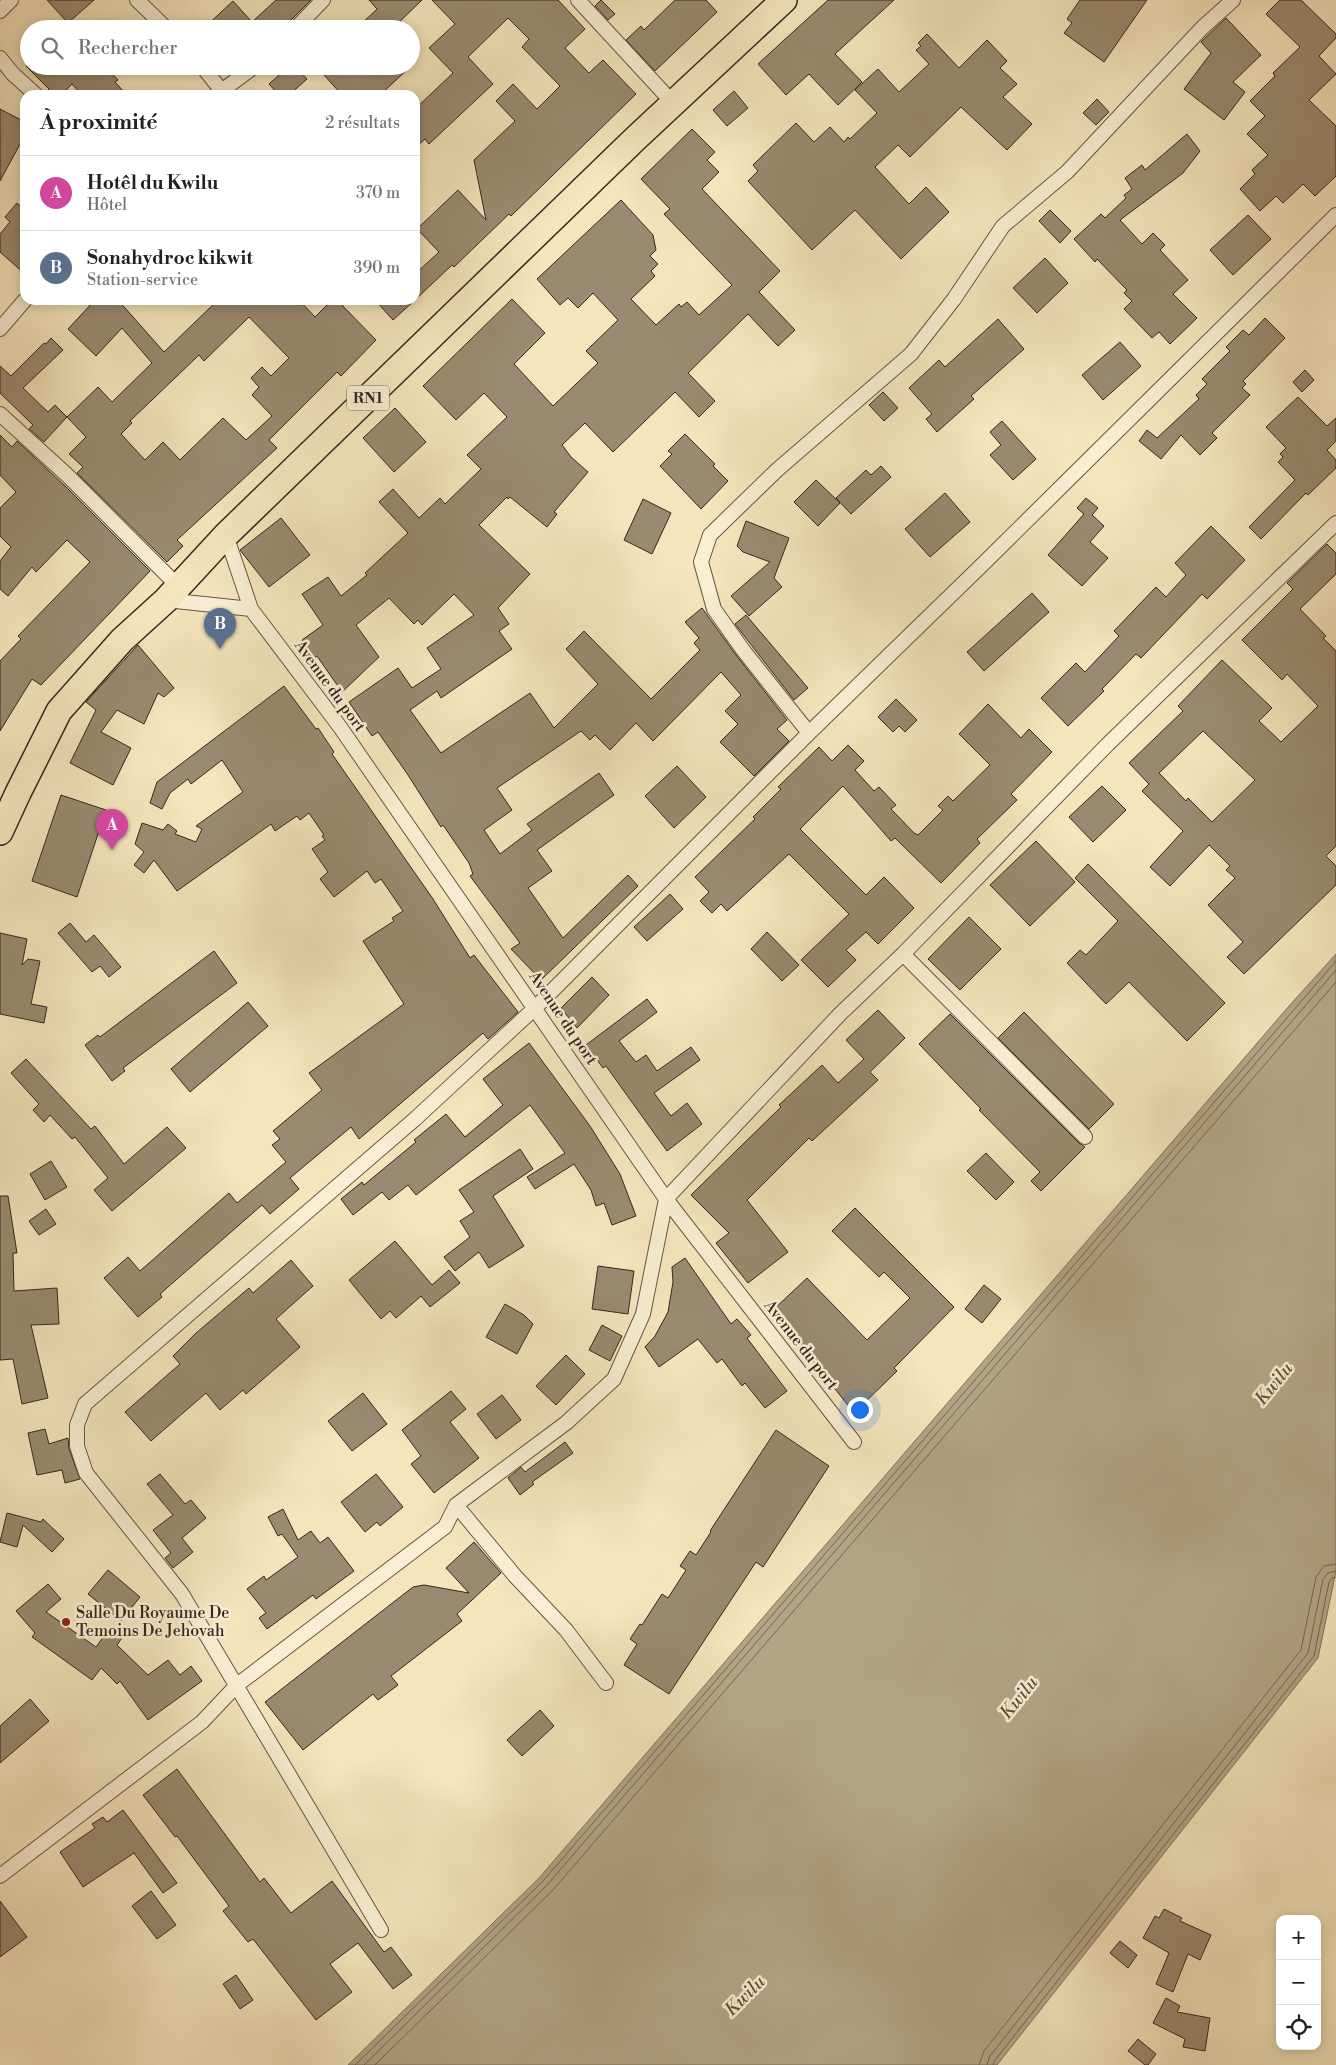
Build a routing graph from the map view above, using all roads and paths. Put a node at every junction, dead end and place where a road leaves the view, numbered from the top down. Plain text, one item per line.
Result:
1 (11, 0) edge
2 (137, 0) edge
3 (323, 0) edge
4 (578, 0) edge
5 (784, 0) edge
6 (1233, 0) edge
7 (0, 11) edge
8 (158, 20) edge
9 (304, 20) edge
10 (0, 58) edge
11 (208, 75) edge
12 (242, 75) edge
13 (31, 90) edge
14 (217, 90) edge
15 (221, 90) edge
16 (673, 103) junction
17 (1336, 214) edge
18 (21, 305) edge
19 (0, 329) edge
20 (0, 414) edge
21 (1336, 523) edge
22 (226, 535) junction
23 (172, 593) junction
24 (251, 609) junction
25 (809, 733) junction
26 (0, 832) edge
27 (903, 954) junction
28 (535, 1008) junction
29 (1086, 1137) dead end
30 (666, 1199) junction
31 (854, 1442) dead end
32 (456, 1505) junction
33 (606, 1684) dead end
34 (237, 1685) junction
35 (0, 1876) edge
36 (381, 1930) dead end

1 - 7 street
2 - 8 street
3 - 9 street
4 - 16 street
5 - 16 highway, RN1
6 - 25 street
10 - 13 street
11 - 14 street
12 - 15 street
16 - 22 highway, RN1
17 - 25 street
18 - 19 street
20 - 23 street
21 - 27 street
22 - 23 highway, RN1
22 - 24 street, Avenue du port
23 - 24 street
23 - 26 highway, RN1
24 - 28 street, Avenue du port
25 - 28 street
27 - 29 street
27 - 30 street
28 - 30 street, Avenue du port
28 - 34 street
30 - 31 street, Avenue du port
30 - 32 street
32 - 33 street
32 - 34 street
34 - 35 street
34 - 36 street

